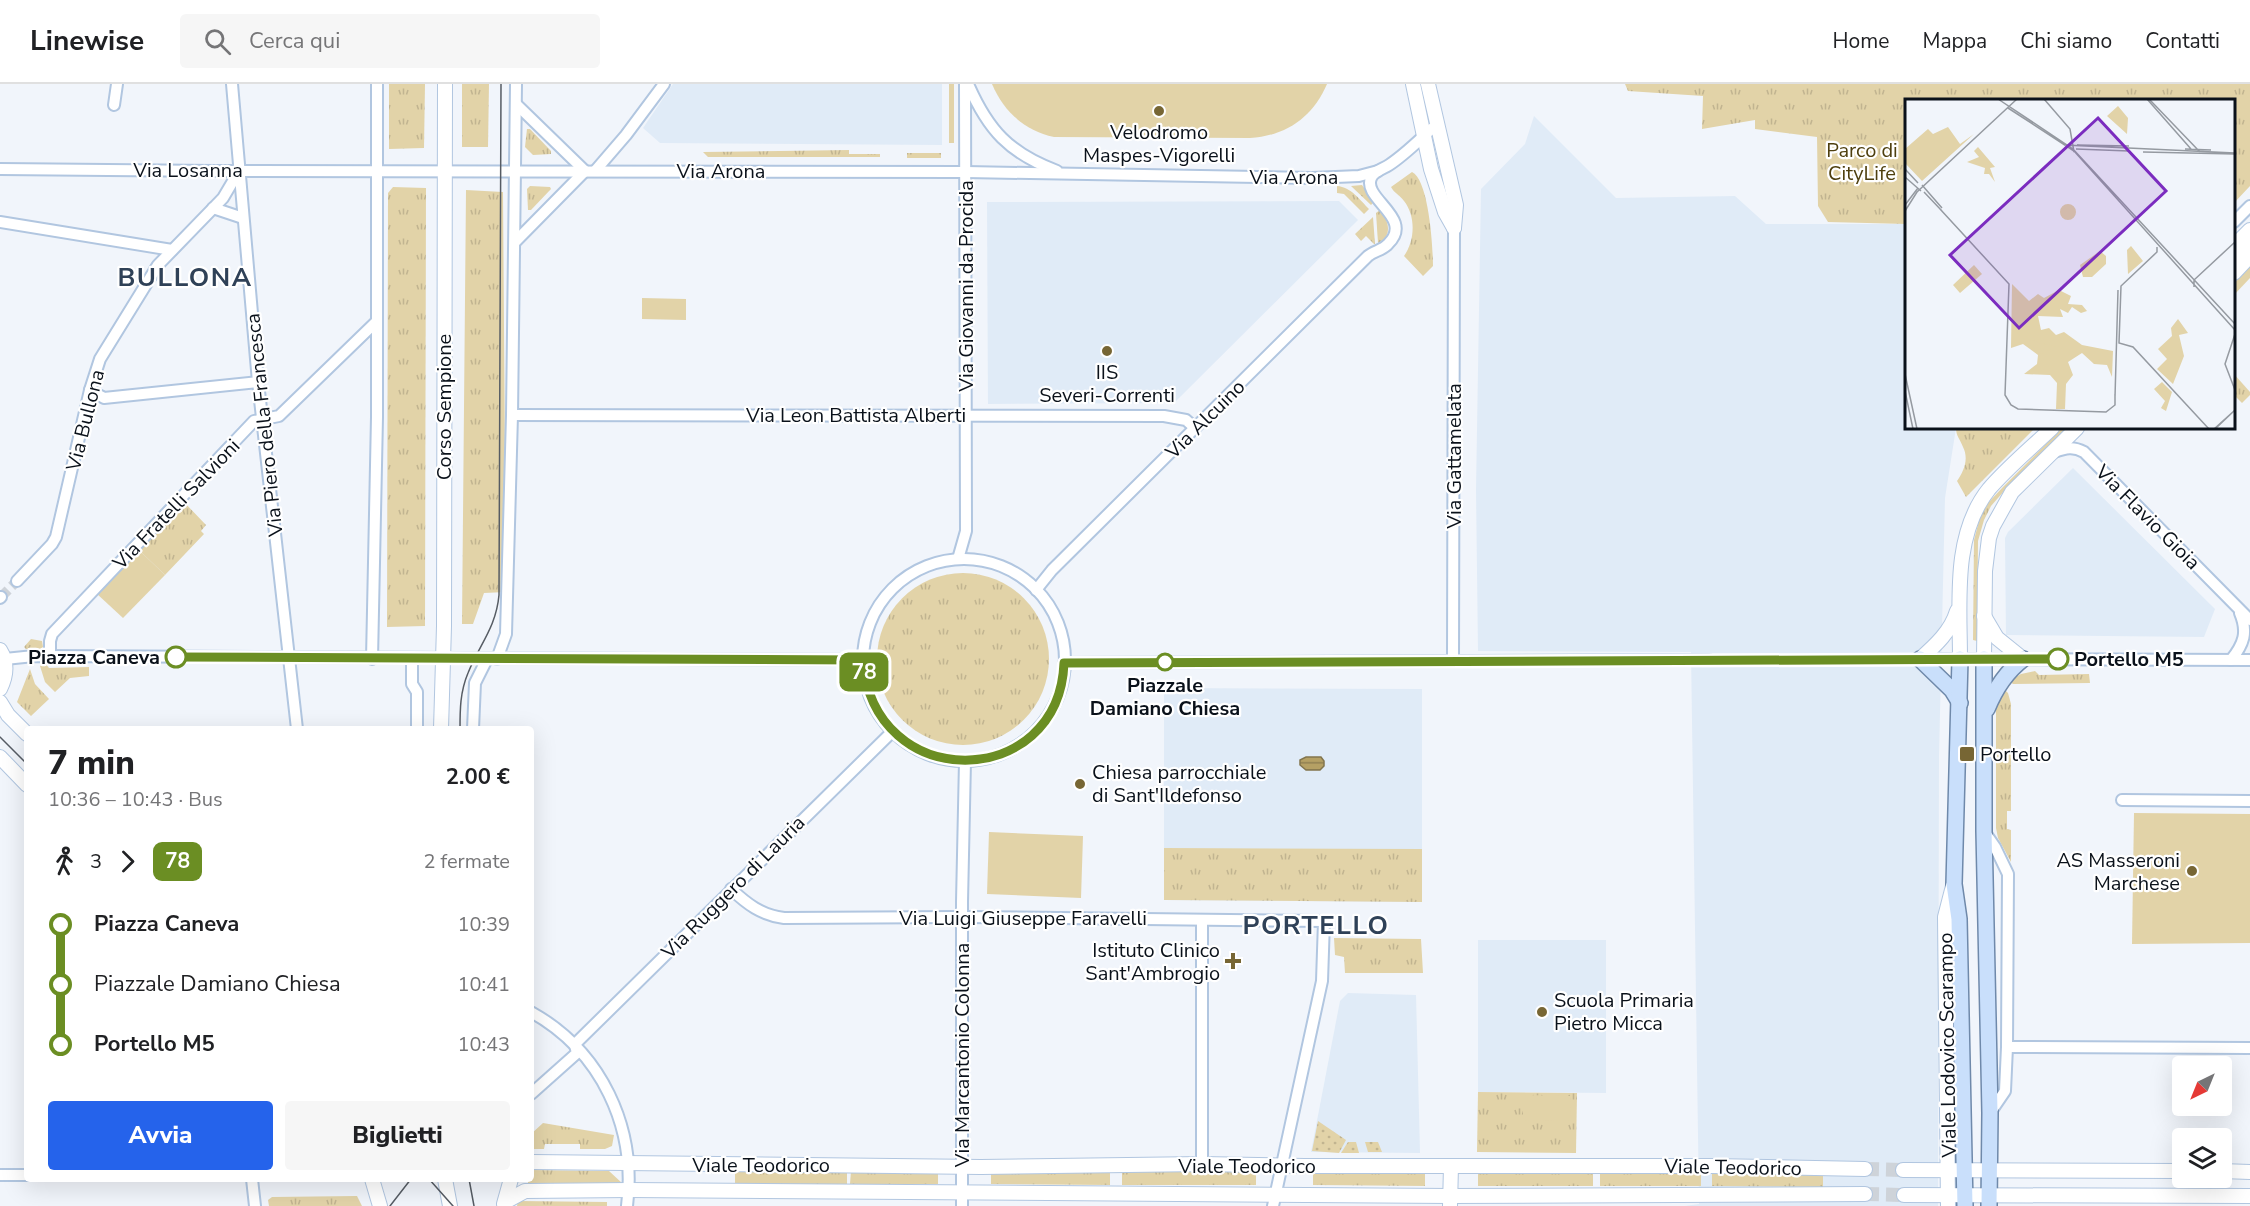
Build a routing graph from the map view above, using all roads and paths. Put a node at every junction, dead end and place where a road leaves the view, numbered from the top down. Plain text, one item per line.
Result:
1 (117, 84) edge
2 (232, 84) edge
3 (377, 84) edge
4 (445, 84) edge
5 (516, 84) edge
6 (664, 84) edge
7 (967, 84) edge
8 (1413, 84) edge
9 (1428, 84) edge
10 (516, 104) junction
11 (114, 105) dead end
12 (1436, 125) junction
13 (1423, 136) junction
14 (0, 169) edge
15 (444, 170) junction
16 (239, 171) junction
17 (376, 171) junction
18 (515, 171) junction
19 (590, 171) junction
20 (1378, 171) junction
21 (966, 172) junction
22 (1065, 174) junction
23 (2250, 206) edge
24 (213, 208) junction
25 (243, 218) junction
26 (2235, 221) edge
27 (0, 222) edge
28 (1454, 228) junction
29 (2250, 230) edge
30 (515, 242) junction
31 (2250, 243) edge
32 (2235, 245) edge
33 (172, 249) junction
34 (2250, 256) edge
35 (2235, 259) edge
36 (2235, 272) edge
37 (376, 322) junction
38 (258, 382) junction
39 (90, 390) junction
40 (512, 415) junction
41 (966, 415) junction
42 (262, 420) junction
43 (1195, 428) junction
44 (2049, 429) edge
45 (2077, 429) edge
46 (2051, 453) junction
47 (958, 560) junction
48 (17, 581) tunnel mouth
49 (1036, 590) junction
50 (1961, 594) junction
51 (2237, 607) junction
52 (1983, 614) junction
53 (2250, 620) edge
54 (2, 654) edge
55 (51, 656) junction
56 (289, 658) junction
57 (1920, 658) junction
58 (372, 659) junction
59 (412, 659) junction
60 (443, 659) junction
61 (492, 659) junction
62 (1960, 659) junction
63 (1984, 659) junction
64 (2023, 659) junction
65 (863, 660) junction
66 (1709, 660) tunnel mouth
67 (2230, 660) junction
68 (2250, 660) edge
69 (1454, 661) junction
70 (1064, 663) junction
71 (0, 689) edge
72 (0, 702) edge
73 (1960, 703) junction
74 (1985, 715) junction
75 (297, 726) edge
76 (417, 726) edge
77 (441, 726) edge
78 (473, 726) edge
79 (24, 731) edge
80 (892, 731) junction
81 (0, 757) edge
82 (965, 761) junction
83 (24, 782) edge
84 (2122, 800) dead end
85 (2250, 801) edge
86 (1984, 831) junction
87 (1954, 884) junction
88 (731, 889) junction
89 (962, 917) junction
90 (1202, 920) junction
91 (534, 1014) edge
92 (575, 1044) junction
93 (2007, 1047) junction
94 (2250, 1048) edge
95 (534, 1091) edge
96 (1990, 1113) junction
97 (534, 1162) edge
98 (629, 1163) junction
99 (1202, 1164) junction
100 (1282, 1166) junction
101 (1451, 1166) junction
102 (963, 1167) junction
103 (1865, 1169) tunnel mouth
104 (1904, 1170) tunnel mouth
105 (1948, 1170) junction
106 (1966, 1170) junction
107 (1989, 1170) junction
108 (2172, 1171) edge
109 (2232, 1172) edge
110 (2250, 1172) edge
111 (0, 1175) edge
112 (24, 1175) edge
113 (252, 1182) edge
114 (373, 1182) edge
115 (446, 1182) edge
116 (510, 1182) edge
117 (629, 1190) junction
118 (962, 1191) junction
119 (1865, 1194) tunnel mouth
120 (1904, 1195) tunnel mouth
121 (2250, 1196) edge
122 (1948, 1200) edge
123 (1965, 1200) edge
124 (1989, 1200) edge
125 (1274, 1201) edge
126 (1450, 1201) edge
127 (504, 1204) edge
128 (255, 1206) edge
129 (380, 1206) edge
130 (450, 1206) edge
131 (627, 1206) edge
132 (962, 1206) edge

1 - 11 street
2 - 16 street, Via Piero della Francesca
3 - 17 street
4 - 15 street, Corso Sempione
5 - 10 street
6 - 19 street
7 - 21 street, Via Giovanni da Procida
7 - 22 street, Via Arona
8 - 13 street
9 - 12 street
10 - 18 street
10 - 19 street
12 - 13 street
12 - 28 street
13 - 20 street
13 - 28 street
14 - 16 street, Via Losanna
15 - 17 street, Via Arona
15 - 18 street, Via Arona
15 - 60 street, Corso Sempione
16 - 17 street, Via Losanna
16 - 24 street, Via Bullona
16 - 25 street, Via Piero della Francesca
17 - 37 street
18 - 19 street, Via Arona
18 - 30 street
19 - 21 street, Via Arona
19 - 30 street
20 - 22 street, Via Arona
20 - 43 street, Via Alcuino
21 - 22 street, Via Arona
21 - 41 street, Via Giovanni da Procida
23 - 26 street
24 - 25 street
24 - 33 street, Via Bullona
25 - 38 street, Via Piero della Francesca
27 - 33 street
28 - 69 street, Via Gattamelata
29 - 32 street
30 - 40 street
31 - 35 street
33 - 39 street, Via Bullona
34 - 36 street
37 - 42 street, Via Fratelli Salvioni
37 - 58 street
38 - 39 street
38 - 42 street, Via Piero della Francesca
39 - 48 street, Via Bullona
40 - 41 street, Via Leon Battista Alberti
40 - 61 street
41 - 43 street, Via Leon Battista Alberti
41 - 47 street, Via Giovanni da Procida
42 - 55 street, Via Fratelli Salvioni
42 - 56 street, Via Piero della Francesca
43 - 49 street, Via Alcuino
44 - 50 street
45 - 46 street
46 - 51 street, Via Flavio Gioia
46 - 52 street
47 - 49 street
47 - 65 street
49 - 70 street
50 - 57 street
50 - 62 street
51 - 53 street, Via Flavio Gioia
51 - 67 street
52 - 63 street
52 - 64 street
54 - 55 street
54 - 71 street
55 - 56 street
56 - 58 street
56 - 75 street, Via Piero della Francesca
57 - 62 street
57 - 73 main road
58 - 59 street
59 - 60 street
59 - 76 street
60 - 61 street
60 - 77 street, Corso Sempione
61 - 65 street
61 - 78 street
62 - 63 street
62 - 73 main road, Viale Lodovico Scarampo
63 - 64 street
63 - 74 main road, Viale Lodovico Scarampo
64 - 67 street
64 - 74 main road
65 - 80 street
66 - 69 street
67 - 68 street
69 - 70 street
70 - 82 street
72 - 79 street
73 - 87 main road, Viale Lodovico Scarampo
74 - 86 main road, Viale Lodovico Scarampo
80 - 82 street
80 - 88 street, Via Ruggero di Lauria
81 - 83 street
82 - 89 street, Via Marcantonio Colonna
84 - 85 street
86 - 93 street, Viale Lodovico Scarampo
86 - 96 main road, Viale Lodovico Scarampo
87 - 105 street, Viale Lodovico Scarampo
87 - 106 main road, Viale Lodovico Scarampo
88 - 89 street, Via Luigi Giuseppe Faravelli
88 - 92 street, Via Ruggero di Lauria
89 - 90 street, Via Luigi Giuseppe Faravelli
89 - 102 street, Via Marcantonio Colonna
90 - 99 street
90 - 100 street, Via Luigi Giuseppe Faravelli
91 - 92 street
92 - 95 street, Via Ruggero di Lauria
92 - 98 street
93 - 94 street
93 - 96 street, Viale Lodovico Scarampo
96 - 107 main road, Viale Lodovico Scarampo
97 - 98 street, Viale Teodorico
98 - 102 street, Viale Teodorico
98 - 117 street
99 - 100 street, Viale Teodorico
99 - 102 street, Viale Teodorico
100 - 101 street, Viale Teodorico
100 - 125 street
101 - 103 street, Viale Teodorico
101 - 126 street
102 - 118 street, Via Marcantonio Colonna
104 - 105 street
105 - 106 street
105 - 122 street, Viale Lodovico Scarampo
106 - 107 street, Viale Lodovico Scarampo
106 - 123 main road, Viale Lodovico Scarampo
107 - 108 street
107 - 124 main road, Viale Lodovico Scarampo
109 - 110 street
111 - 112 street
113 - 128 street
114 - 129 street
115 - 130 street
116 - 127 street
117 - 118 street, Viale Teodorico
117 - 127 street, Viale Teodorico
117 - 131 street
118 - 125 street, Viale Teodorico
118 - 132 street, Via Marcantonio Colonna
119 - 126 street, Viale Teodorico
120 - 122 street
121 - 124 street
122 - 123 street
123 - 124 street
125 - 126 street, Viale Teodorico

